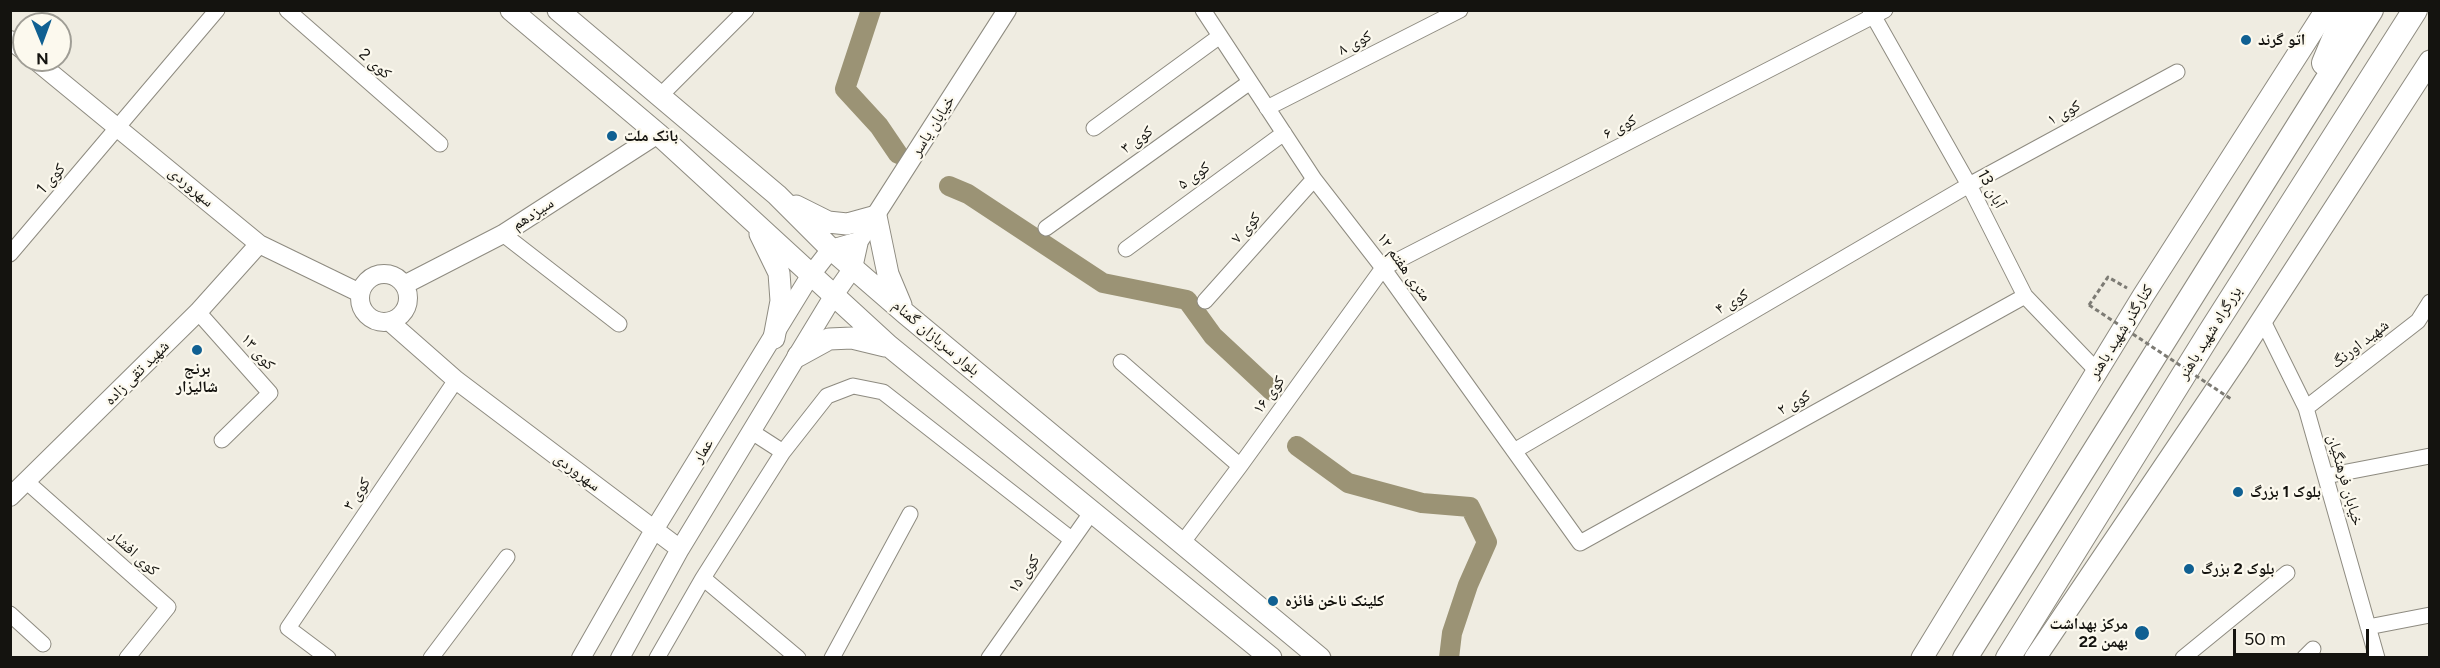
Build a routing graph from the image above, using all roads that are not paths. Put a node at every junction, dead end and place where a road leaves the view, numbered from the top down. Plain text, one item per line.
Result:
1 (217, 10) edge
2 (287, 10) edge
3 (511, 10) edge
4 (558, 10) edge
5 (746, 10) edge
6 (1007, 10) edge
7 (1203, 10) edge
8 (1460, 10) edge
9 (2326, 10) edge
10 (2346, 10) edge
11 (2371, 10) edge
12 (2415, 10) edge
13 (2422, 10) edge
14 (1876, 13) edge
15 (2400, 33) junction
16 (1220, 36) junction
17 (2430, 61) edge
18 (50, 72) edge
19 (2177, 72) dead end
20 (1250, 82) junction
21 (661, 95) junction
22 (1267, 108) junction
23 (119, 128) junction
24 (1094, 128) dead end
25 (2296, 128) junction
26 (1284, 133) junction
27 (657, 134) junction
28 (440, 144) dead end
29 (1314, 179) junction
30 (1969, 185) junction
31 (777, 195) junction
32 (876, 216) junction
33 (753, 220) junction
34 (1046, 228) dead end
35 (503, 234) junction
36 (860, 241) junction
37 (259, 244) junction
38 (831, 249) junction
39 (1126, 249) dead end
40 (10, 254) edge
41 (853, 268) junction
42 (1383, 268) junction
43 (810, 276) junction
44 (404, 285) junction
45 (360, 293) junction
46 (834, 296) junction
47 (2025, 296) junction
48 (1205, 301) dead end
49 (2430, 302) edge
50 (198, 312) junction
51 (906, 314) junction
52 (2262, 319) junction
53 (390, 322) junction
54 (2424, 323) edge
55 (619, 324) dead end
56 (774, 338) junction
57 (889, 346) junction
58 (798, 356) junction
59 (1121, 362) dead end
60 (2097, 371) junction
61 (456, 380) junction
62 (2307, 408) junction
63 (752, 432) junction
64 (222, 440) dead end
65 (1514, 451) junction
66 (783, 452) junction
67 (2430, 456) edge
68 (1240, 466) junction
69 (2326, 476) junction
70 (27, 482) junction
71 (10, 497) edge
72 (1091, 513) junction
73 (910, 514) dead end
74 (654, 530) junction
75 (1071, 539) junction
76 (1183, 542) junction
77 (1580, 543) joint
78 (680, 549) junction
79 (507, 557) dead end
80 (2287, 573) dead end
81 (703, 578) junction
82 (10, 614) edge
83 (2430, 615) edge
84 (2368, 627) junction
85 (43, 644) dead end
86 (128, 657) edge
87 (328, 657) edge
88 (431, 657) edge
89 (581, 657) edge
90 (620, 657) edge
91 (657, 657) edge
92 (798, 657) edge
93 (832, 657) edge
94 (989, 657) edge
95 (1271, 657) edge
96 (1320, 657) edge
97 (1922, 657) edge
98 (1965, 657) edge
99 (2008, 657) edge
100 (2035, 657) edge
101 (2183, 657) edge
102 (2377, 657) edge

1 - 23 street
2 - 28 street, کوی 2
3 - 27 main road
4 - 21 main road, بلوار سربازان گمنام
5 - 21 street
6 - 32 street, خیابان یاسر
7 - 16 street, ۱۲ متری هفتم
8 - 22 street, کوی ۸
9 - 60 main road, کنارگذر شهید باهنر
10 - 25 highway
11 - 25 highway
12 - 15 highway, بزرگراه شهید باهنر
13 - 15 highway
14 - 30 street, 13 آبان
14 - 42 street, کوی ۶
15 - 99 highway, بزرگراه شهید باهنر
16 - 20 street, ۱۲ متری هفتم
16 - 24 street
17 - 52 main road
18 - 23 street, سهروردی
19 - 30 street, کوی ۱
20 - 22 street, ۱۲ متری هفتم
20 - 34 street, کوی ۳
21 - 31 main road, بلوار سربازان گمنام
22 - 26 street, ۱۲ متری هفتم
23 - 37 street, سهروردی
23 - 40 street, کوی 1
25 - 98 highway
26 - 29 street, ۱۲ متری هفتم
26 - 39 street, کوی ۵
27 - 33 main road
27 - 35 street, سیزدهم
29 - 42 street, ۱۲ متری هفتم
29 - 48 street, کوی ۷
30 - 47 street, 13 آبان
30 - 65 street, کوی ۴
31 - 32 main road
31 - 38 main road, بلوار سربازان گمنام
32 - 36 street, خیابان یاسر
32 - 51 main road
33 - 43 main road
33 - 56 main road
35 - 44 street, سیزدهم
35 - 55 street
36 - 38 street
36 - 41 street, خیابان یاسر
37 - 45 street, سهروردی
37 - 50 street, شهید تقی زاده
38 - 41 main road, بلوار سربازان گمنام
38 - 43 street, عمار
41 - 46 street, عمار
41 - 51 main road, بلوار سربازان گمنام
42 - 65 street, ۱۲ متری هفتم
42 - 68 street, کوی ۱۶
43 - 46 main road
43 - 56 street, عمار
44 - 45 street
44 - 53 street
45 - 53 street
46 - 57 main road
46 - 58 street, عمار
47 - 60 street, 13 آبان
47 - 77 street, کوی ۲
49 - 54 street, شهید اورنگ
50 - 64 street, کوی ۱۳
50 - 70 street, شهید تقی زاده
51 - 76 main road, بلوار سربازان گمنام
52 - 62 street, خیابان فرهنگیان
52 - 100 main road
53 - 61 street, سهروردی
54 - 62 street, شهید اورنگ
56 - 74 street, عمار
57 - 58 main road
57 - 72 main road
58 - 63 street, عمار
59 - 68 street
60 - 97 main road, کنارگذر شهید باهنر
61 - 74 street, سهروردی
61 - 87 street, کوی ۳
62 - 69 street, خیابان فرهنگیان
63 - 66 street
63 - 78 street, عمار
65 - 77 street, ۱۲ متری هفتم
66 - 75 street
66 - 81 street
67 - 69 street
68 - 76 street, کوی ۱۶
69 - 84 street, خیابان فرهنگیان
70 - 71 street, شهید تقی زاده
70 - 86 street, کوی افشار
72 - 75 street, کوی ۱۵
72 - 95 main road
73 - 93 street
74 - 78 street, سهروردی
74 - 89 street, عمار
75 - 94 street, کوی ۱۵
76 - 96 main road, بلوار سربازان گمنام
78 - 90 street, عمار
79 - 88 street
80 - 101 street
81 - 91 street
81 - 92 street
82 - 85 street
83 - 84 street
84 - 102 street, خیابان فرهنگیان

